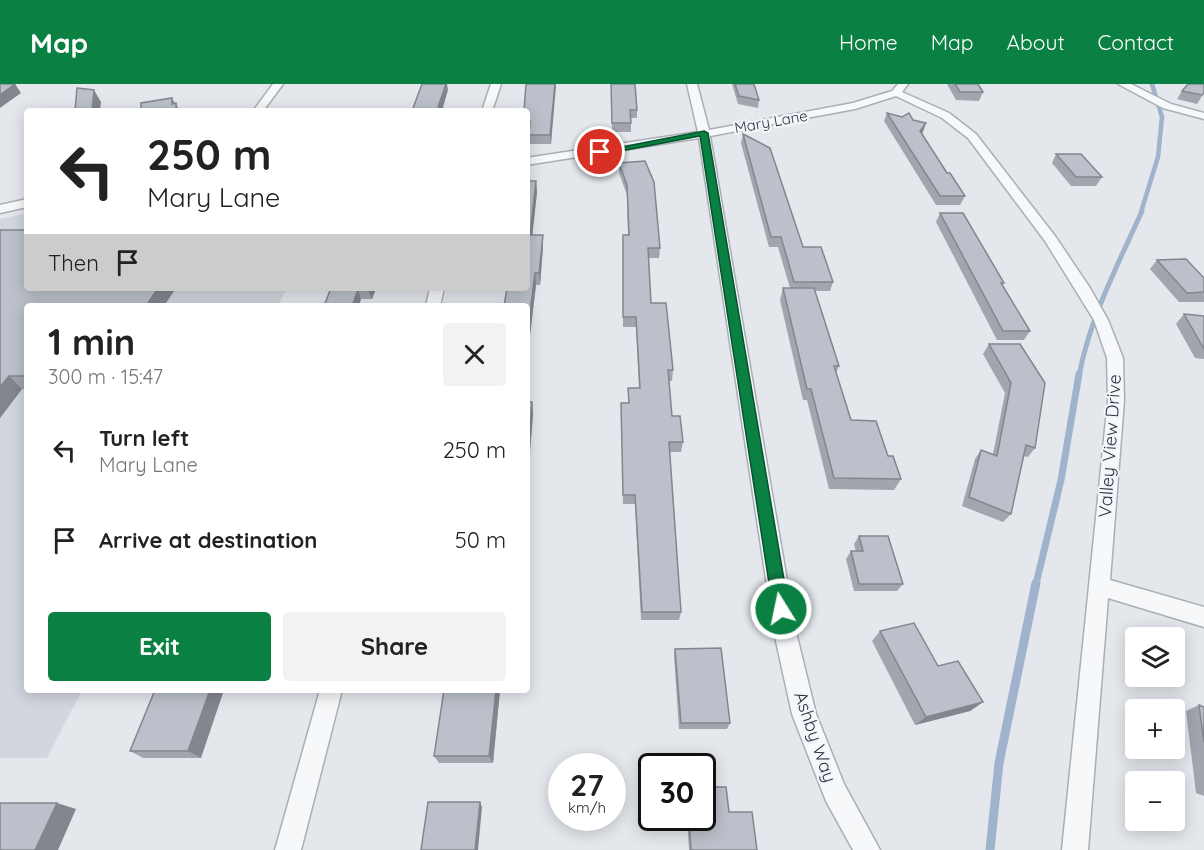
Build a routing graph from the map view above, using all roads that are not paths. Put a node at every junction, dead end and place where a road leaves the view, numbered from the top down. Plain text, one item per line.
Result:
1 (278, 84) edge
2 (496, 84) edge
3 (692, 84) edge
4 (1123, 84) edge
5 (899, 89) edge
6 (260, 108) edge
7 (488, 108) edge
8 (1204, 116) edge
9 (704, 133) junction
10 (530, 161) edge
11 (24, 204) edge
12 (0, 209) edge
13 (1100, 586) junction
14 (1204, 617) edge
15 (330, 693) edge
16 (288, 850) edge
17 (867, 850) edge
18 (1075, 850) edge

1 - 6 street
2 - 7 street
3 - 9 street, Ashby Way
4 - 8 street
5 - 9 street, Mary Lane
5 - 13 street, Valley View Drive
9 - 10 street, Mary Lane
9 - 17 street, Ashby Way
11 - 12 street
13 - 14 street
13 - 18 street, Valley View Drive
15 - 16 street

